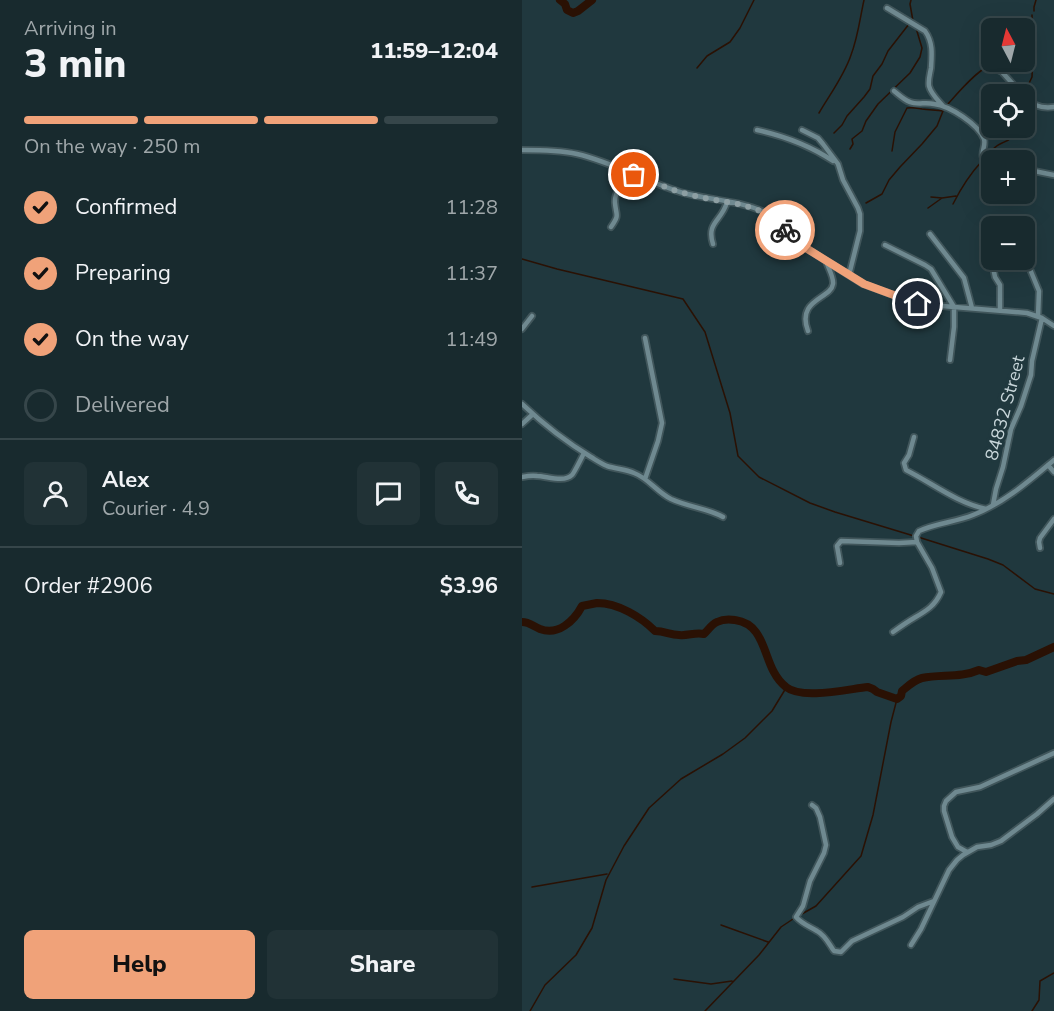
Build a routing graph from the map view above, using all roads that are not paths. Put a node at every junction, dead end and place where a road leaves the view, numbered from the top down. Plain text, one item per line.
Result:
1 (887, 8) dead end
2 (1002, 72) edge
3 (1013, 84) edge
4 (894, 91) dead end
5 (943, 106) junction
6 (1035, 106) edge
7 (1054, 107) edge
8 (757, 130) dead end
9 (802, 130) dead end
10 (522, 150) edge
11 (982, 150) edge
12 (838, 164) junction
13 (1035, 171) edge
14 (634, 175) junction
15 (1054, 175) edge
16 (727, 202) junction
17 (611, 227) dead end
18 (930, 234) dead end
19 (713, 244) dead end
20 (885, 245) dead end
21 (826, 261) junction
22 (994, 270) edge
23 (1031, 270) edge
24 (849, 275) junction
25 (954, 307) junction
26 (972, 308) junction
27 (1000, 310) junction
28 (532, 316) dead end
29 (1040, 317) junction
30 (1054, 326) edge
31 (522, 328) edge
32 (808, 331) dead end
33 (645, 338) dead end
34 (950, 360) dead end
35 (522, 404) edge
36 (533, 414) junction
37 (522, 424) edge
38 (914, 437) dead end
39 (584, 453) junction
40 (1054, 460) edge
41 (1048, 465) junction
42 (1054, 472) edge
43 (522, 477) edge
44 (645, 479) junction
45 (993, 505) junction
46 (986, 509) junction
47 (723, 517) dead end
48 (1054, 519) edge
49 (917, 542) junction
50 (1040, 548) dead end
51 (840, 563) dead end
52 (893, 632) dead end
53 (1054, 753) edge
54 (1054, 799) edge
55 (812, 805) dead end
56 (967, 852) junction
57 (934, 901) junction
58 (911, 945) dead end

1 - 5 street
2 - 3 street
4 - 5 street
5 - 11 street
6 - 7 street
8 - 12 street
9 - 12 street
10 - 14 street
12 - 24 street
13 - 15 street
14 - 16 street
14 - 17 street
16 - 19 street
16 - 21 street
18 - 26 street
20 - 25 street
21 - 24 street
21 - 32 street
22 - 27 street
23 - 29 street, 84832 Street
24 - 25 street
25 - 26 street
25 - 34 street
26 - 27 street
27 - 29 street
28 - 31 street
29 - 30 street
29 - 45 street, 84832 Street
33 - 44 street
35 - 36 street
36 - 37 street
36 - 39 street
38 - 46 street
39 - 43 street
39 - 44 street
40 - 41 street
41 - 42 street
41 - 45 street
44 - 47 street
45 - 46 street
46 - 49 street
48 - 50 street
49 - 51 street
49 - 52 street
53 - 56 street
54 - 56 street
55 - 57 street
56 - 57 street
57 - 58 street

